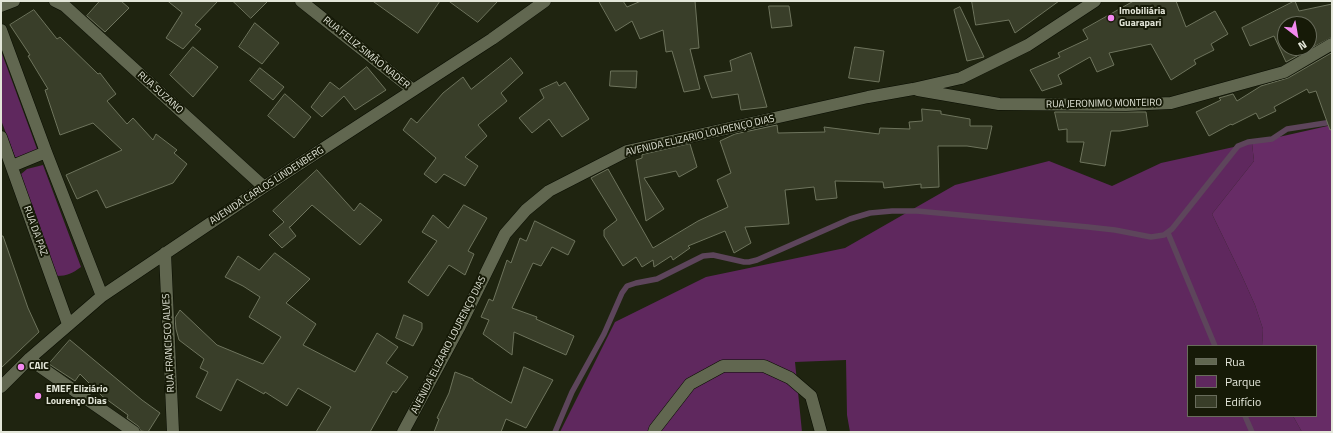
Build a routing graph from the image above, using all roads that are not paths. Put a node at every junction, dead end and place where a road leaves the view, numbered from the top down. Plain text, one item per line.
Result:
1 (14, 1) edge
2 (55, 1) edge
3 (301, 1) edge
4 (545, 1) edge
5 (1095, 1) edge
6 (1, 6) edge
7 (1, 30) edge
8 (1332, 44) edge
9 (913, 89) junction
10 (413, 90) junction
11 (1, 137) edge
12 (46, 152) junction
13 (12, 166) junction
14 (264, 187) junction
15 (165, 254) junction
16 (102, 296) junction
17 (68, 324) junction
18 (29, 359) junction
19 (1, 387) edge
20 (134, 432) edge
21 (173, 432) edge
22 (403, 432) edge
23 (654, 432) edge
24 (821, 432) edge

1 - 6 street
2 - 14 street, RUA SUZANO
3 - 10 street, RUA FELIZ SIMÃO NADER
4 - 10 street, AVENIDA CARLOS LINDENBERG
5 - 9 street, AVENIDA ELIZARIO LOURENÇO DIAS
7 - 12 street
8 - 9 street, RUA JERONIMO MONTEIRO
9 - 22 street, AVENIDA ELIZARIO LOURENÇO DIAS
10 - 14 street, AVENIDA CARLOS LINDENBERG
11 - 13 street, RUA DA PAZ
12 - 13 street
12 - 16 street
13 - 17 street, RUA DA PAZ
14 - 15 street, AVENIDA CARLOS LINDENBERG
15 - 16 street, AVENIDA CARLOS LINDENBERG
15 - 21 street, RUA FRANCISCO ALVES
16 - 17 street, AVENIDA CARLOS LINDENBERG
17 - 18 street, AVENIDA CARLOS LINDENBERG
18 - 19 street, AVENIDA CARLOS LINDENBERG
18 - 20 street
23 - 24 street

